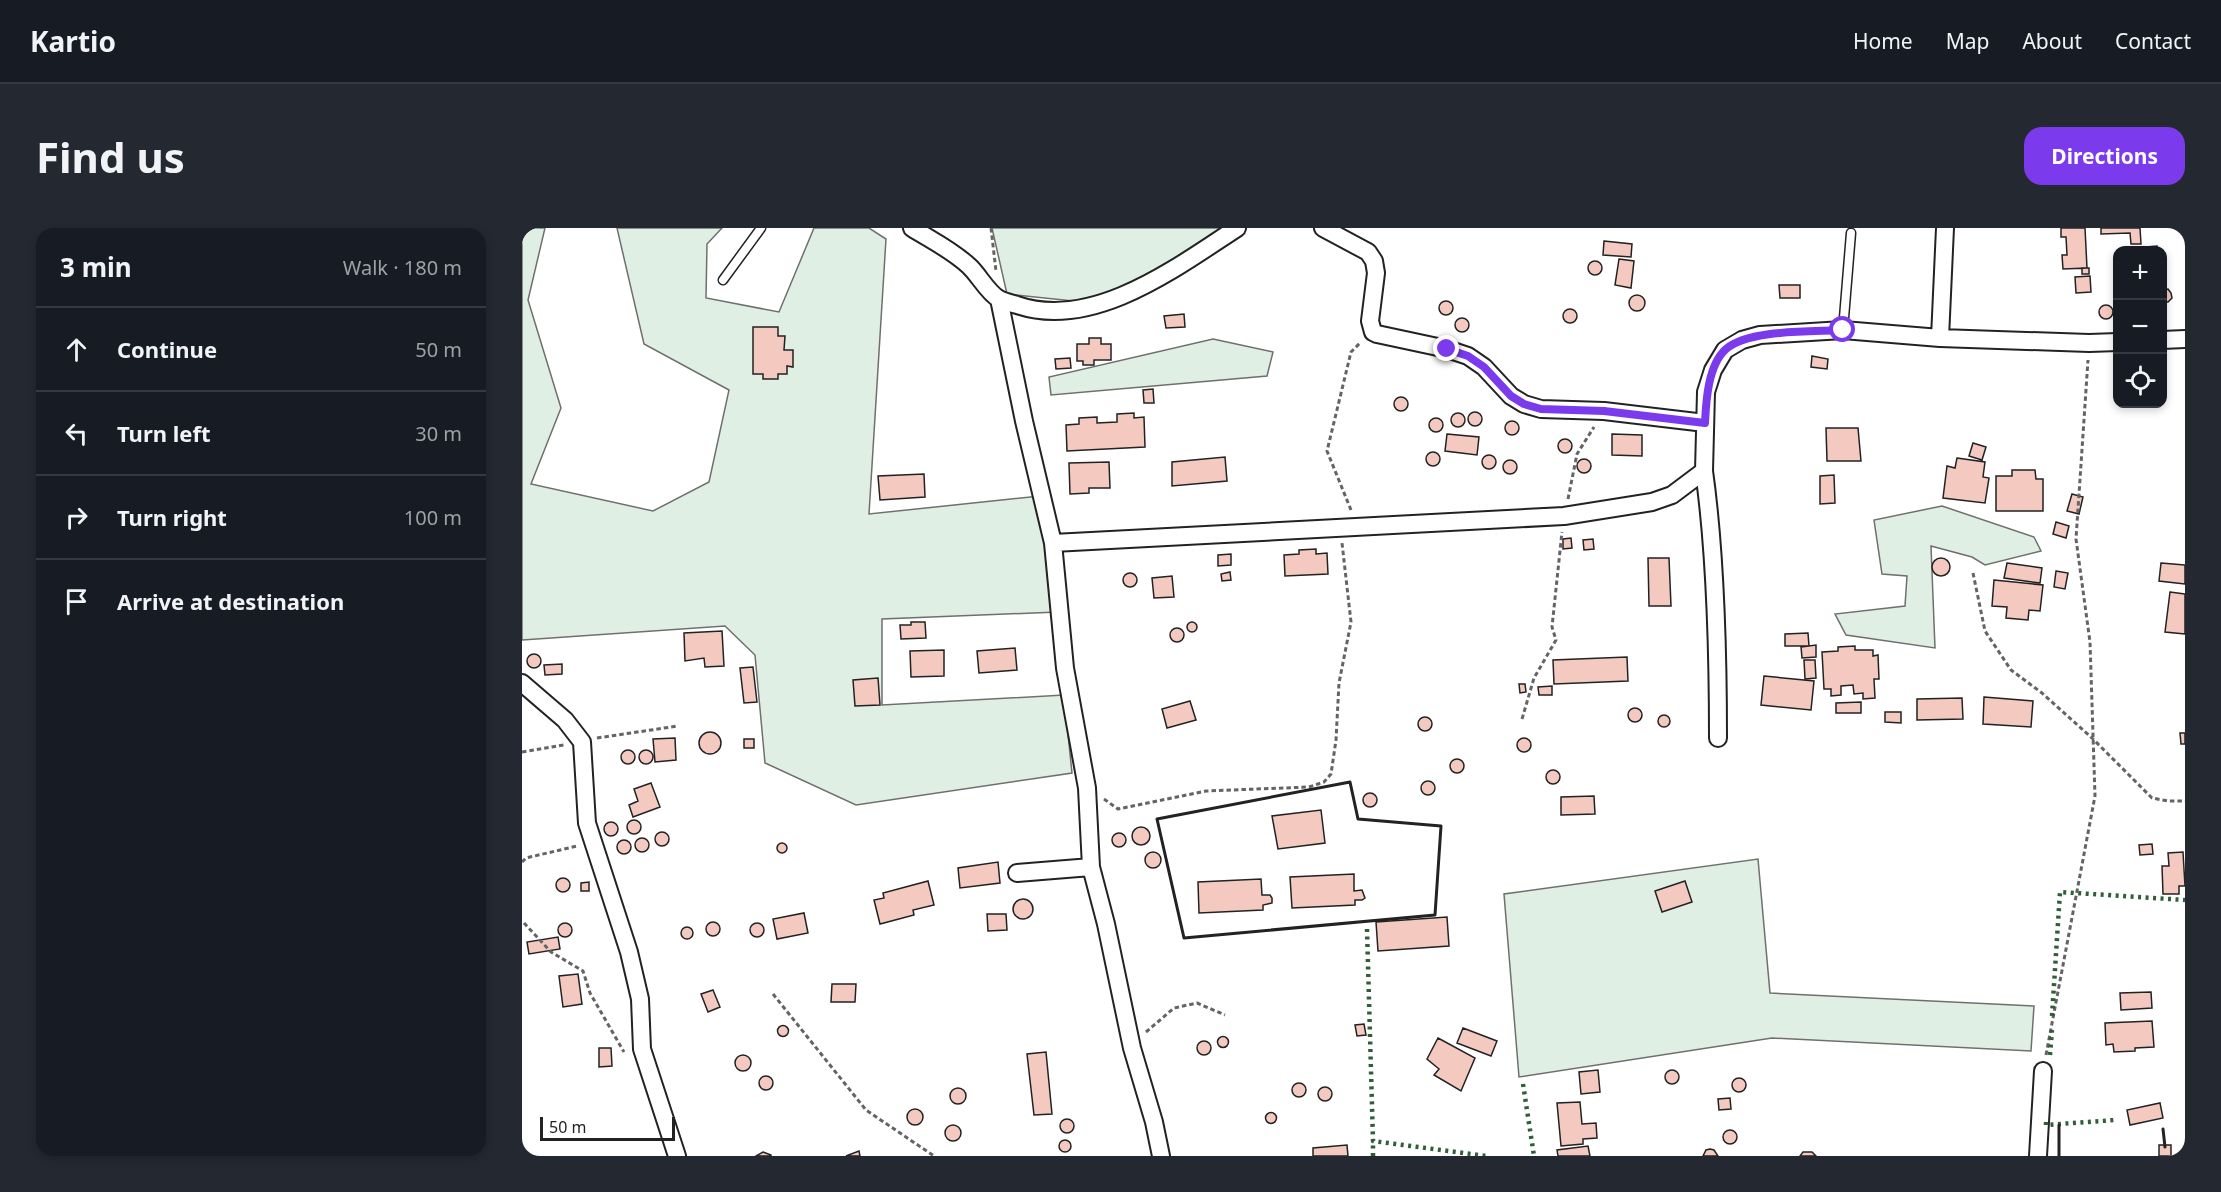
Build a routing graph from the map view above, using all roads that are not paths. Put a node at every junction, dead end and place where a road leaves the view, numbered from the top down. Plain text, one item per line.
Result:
1 (761, 228) edge
2 (912, 228) edge
3 (1237, 228) edge
4 (1323, 228) edge
5 (1945, 228) edge
6 (1851, 233) dead end
7 (723, 280) dead end
8 (999, 299) junction
9 (1843, 330) junction
10 (1940, 338) junction
11 (2185, 339) edge
12 (2167, 340) edge
13 (2113, 342) edge
14 (1705, 423) junction
15 (1704, 471) junction
16 (1053, 543) junction
17 (522, 683) edge
18 (1718, 738) dead end
19 (1091, 867) junction
20 (1017, 873) dead end
21 (2043, 1071) road end
22 (677, 1156) edge
23 (1161, 1156) edge
24 (2038, 1156) edge

1 - 7 lane
2 - 8 street
3 - 8 street
4 - 14 street
5 - 10 street
6 - 9 lane
8 - 16 street
9 - 10 street
9 - 14 street
10 - 13 street
11 - 12 street
14 - 15 street
15 - 16 street
15 - 18 street
16 - 19 street
17 - 22 street
19 - 20 street
19 - 23 street
21 - 24 street

